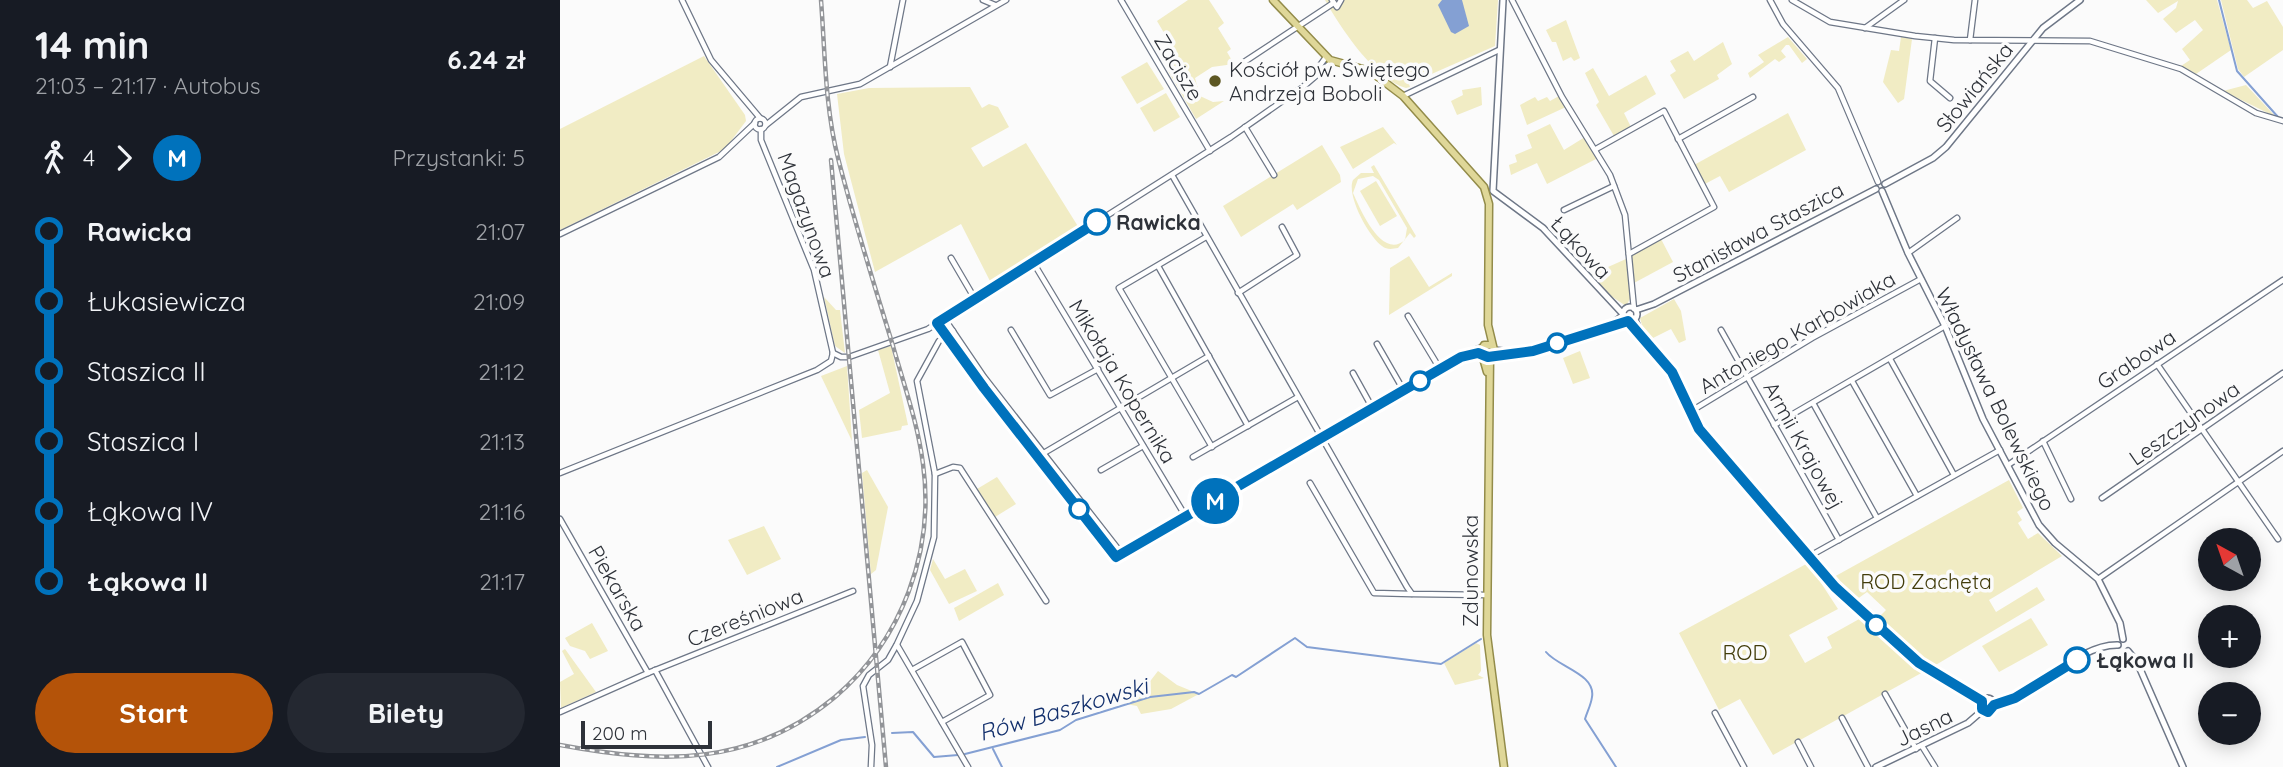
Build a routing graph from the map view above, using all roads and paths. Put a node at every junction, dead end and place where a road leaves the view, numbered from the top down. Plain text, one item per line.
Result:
1 (682, 0) edge
2 (903, 0) edge
3 (983, 0) edge
4 (1006, 0) edge
5 (1121, 0) edge
6 (1273, 0) edge
7 (1341, 0) edge
8 (1503, 0) edge
9 (1512, 0) edge
10 (1770, 0) edge
11 (1792, 0) edge
12 (1904, 0) edge
13 (1975, 0) edge
14 (2080, 0) edge
15 (1332, 2) edge
16 (996, 6) junction
17 (1297, 27) junction
18 (1864, 28) junction
19 (1935, 38) junction
20 (1970, 40) junction
21 (2032, 40) junction
22 (1499, 50) junction
23 (1329, 59) junction
24 (889, 67) junction
25 (1235, 68) dead end
26 (1403, 96) junction
27 (1753, 97) dead end
28 (1950, 98) dead end
29 (2280, 121) edge
30 (760, 123) junction
31 (1245, 127) junction
32 (2283, 128) edge
33 (1678, 139) junction
34 (1596, 149) junction
35 (1210, 151) junction
36 (1273, 174) dead end
37 (1172, 175) junction
38 (1614, 186) junction
39 (1880, 186) junction
40 (1491, 195) junction
41 (1564, 210) dead end
42 (1957, 218) dead end
43 (1282, 227) dead end
44 (560, 234) edge
45 (1206, 237) junction
46 (1908, 253) junction
47 (1629, 254) junction
48 (951, 258) dead end
49 (1033, 262) junction
50 (1158, 266) junction
51 (1921, 279) junction
52 (2283, 280) edge
53 (1238, 293) junction
54 (975, 299) junction
55 (1630, 314) junction
56 (1409, 316) dead end
57 (944, 318) junction
58 (937, 323) junction
59 (1945, 326) junction
60 (1011, 330) dead end
61 (1721, 330) dead end
62 (953, 331) junction
63 (946, 335) junction
64 (1377, 344) dead end
65 (1488, 351) junction
66 (833, 353) junction
67 (1209, 356) junction
68 (1890, 359) junction
69 (2157, 364) junction
70 (1098, 369) junction
71 (1440, 369) junction
72 (1353, 373) dead end
73 (2283, 373) edge
74 (1748, 377) junction
75 (1171, 378) junction
76 (986, 380) junction
77 (1852, 381) junction
78 (980, 384) junction
79 (1404, 391) junction
80 (1298, 397) junction
81 (1813, 403) junction
82 (1120, 407) junction
83 (1373, 409) junction
84 (1688, 412) junction
85 (1774, 425) junction
86 (1248, 426) junction
87 (2202, 429) junction
88 (1322, 439) junction
89 (2043, 441) junction
90 (1143, 446) junction
91 (1212, 447) junction
92 (2000, 450) junction
93 (2283, 451) edge
94 (1043, 453) junction
95 (1037, 457) junction
96 (1193, 457) dead end
97 (2008, 465) junction
98 (1101, 470) dead end
99 (560, 473) edge
100 (935, 474) junction
101 (1954, 475) junction
102 (2238, 482) junction
103 (1310, 483) dead end
104 (1917, 496) junction
105 (2102, 498) dead end
106 (2071, 499) dead end
107 (1186, 517) junction
108 (1877, 518) junction
109 (560, 519) edge
110 (2278, 539) dead end
111 (1839, 540) junction
112 (1122, 554) junction
113 (1808, 558) junction
114 (2098, 579) junction
115 (853, 591) dead end
116 (1412, 594) junction
117 (1487, 595) junction
118 (1046, 601) dead end
119 (2123, 639) junction
120 (897, 644) junction
121 (2118, 645) junction
122 (2128, 650) junction
123 (655, 670) junction
124 (912, 670) junction
125 (648, 673) junction
126 (1885, 694) dead end
127 (1982, 701) junction
128 (1994, 705) junction
129 (1983, 710) junction
130 (560, 712) edge
131 (1715, 713) dead end
132 (1842, 718) dead end
133 (942, 722) junction
134 (1798, 742) dead end
135 (1922, 746) junction
136 (1916, 749) junction
137 (708, 767) edge
138 (871, 767) edge
139 (968, 767) edge
140 (1504, 767) edge
141 (1744, 767) edge
142 (1811, 767) edge
143 (1868, 767) edge
144 (1876, 767) edge
145 (1935, 767) edge
146 (2183, 767) edge

1 - 30 street
2 - 24 street
3 - 16 street
4 - 16 street
5 - 35 street, Zacisze
6 - 17 main road
7 - 15 street
8 - 22 street, Zdunowska
9 - 34 street
10 - 39 street, Władysława Bolewskiego
11 - 18 street
12 - 18 street
13 - 20 street
14 - 21 street, Słowiańska
15 - 17 street
16 - 24 street
17 - 23 main road
17 - 25 street
18 - 19 street
19 - 20 street
19 - 28 street
20 - 21 street
21 - 29 street
21 - 39 street, Słowiańska
22 - 26 street
22 - 40 street, Zdunowska
23 - 26 main road
23 - 31 street
24 - 30 street
26 - 40 main road
27 - 33 street
29 - 32 street
30 - 44 street
30 - 66 street, Magazynowa
31 - 35 street
31 - 36 street
33 - 34 street
33 - 47 street
34 - 38 street
35 - 37 street
37 - 45 street
37 - 49 street
38 - 41 street
38 - 47 street
39 - 46 street, Władysława Bolewskiego
39 - 55 street, Stanisława Staszica
40 - 55 street, Łąkowa
40 - 65 main road, Zdunowska
42 - 46 street
43 - 53 street
45 - 50 street
45 - 53 street
46 - 51 street, Władysława Bolewskiego
47 - 55 street
48 - 54 street
49 - 54 street
49 - 70 street, Mikołaja Kopernika
50 - 67 street
50 - 75 street
51 - 59 street, Władysława Bolewskiego
51 - 74 street, Antoniego Karbowiaka
52 - 69 street, Grabowa
53 - 80 street
54 - 57 street
55 - 65 street, Stanisława Staszica
55 - 84 street, Łąkowa
56 - 71 street
57 - 58 street
57 - 62 street
58 - 63 street
58 - 66 street
59 - 68 street
59 - 92 street, Władysława Bolewskiego
60 - 70 street
61 - 74 street, Armii Krajowej
62 - 63 street
62 - 76 street
63 - 78 street
63 - 100 street
64 - 79 street
65 - 71 street, Stanisława Staszica
65 - 117 main road, Zdunowska
66 - 99 street
67 - 75 street
67 - 86 street
68 - 77 street
68 - 101 street
69 - 87 street
69 - 89 street, Grabowa
70 - 82 street, Mikołaja Kopernika
71 - 79 street, Stanisława Staszica
72 - 83 street
73 - 87 street, Leszczynowa
74 - 84 street, Antoniego Karbowiaka
74 - 85 street, Armii Krajowej
75 - 82 street
75 - 91 street
76 - 78 street
76 - 94 street
77 - 81 street
77 - 104 street
78 - 95 street
79 - 83 street, Stanisława Staszica
80 - 86 street
80 - 88 street
81 - 85 street
81 - 108 street
82 - 90 street, Mikołaja Kopernika
82 - 94 street
83 - 88 street, Stanisława Staszica
84 - 113 street, Łąkowa
85 - 111 street, Armii Krajowej
86 - 91 street
87 - 102 street
87 - 105 street, Leszczynowa
88 - 107 street, Stanisława Staszica
88 - 116 street
89 - 97 street, Grabowa
89 - 106 street
90 - 98 street
90 - 107 street, Mikołaja Kopernika
91 - 96 street
92 - 97 street, Władysława Bolewskiego
92 - 101 street
93 - 102 street
94 - 95 street
94 - 112 street
95 - 112 street, Stanisława Staszica
97 - 114 street, Władysława Bolewskiego
100 - 118 street
100 - 120 street
101 - 104 street
102 - 110 street
102 - 114 street
103 - 116 street
104 - 108 street
107 - 112 street, Stanisława Staszica
108 - 111 street
109 - 125 street, Piekarska
111 - 113 street
113 - 127 street, Łąkowa
114 - 119 street, Władysława Bolewskiego
115 - 123 street, Czereśniowa
116 - 117 street
117 - 140 main road, Zdunowska
119 - 121 street
119 - 122 street, Władysława Bolewskiego
120 - 124 street
120 - 138 street
121 - 122 street
121 - 128 street
122 - 146 street
123 - 125 street, Czereśniowa
123 - 137 street
124 - 133 street
124 - 133 street
125 - 130 street, Czereśniowa
126 - 136 street
127 - 128 street
127 - 129 street
128 - 129 street, Jasna
129 - 135 street, Jasna
131 - 141 street
132 - 143 street
133 - 139 street
134 - 142 street
135 - 136 street, Jasna
135 - 145 street
136 - 144 street, Jasna

